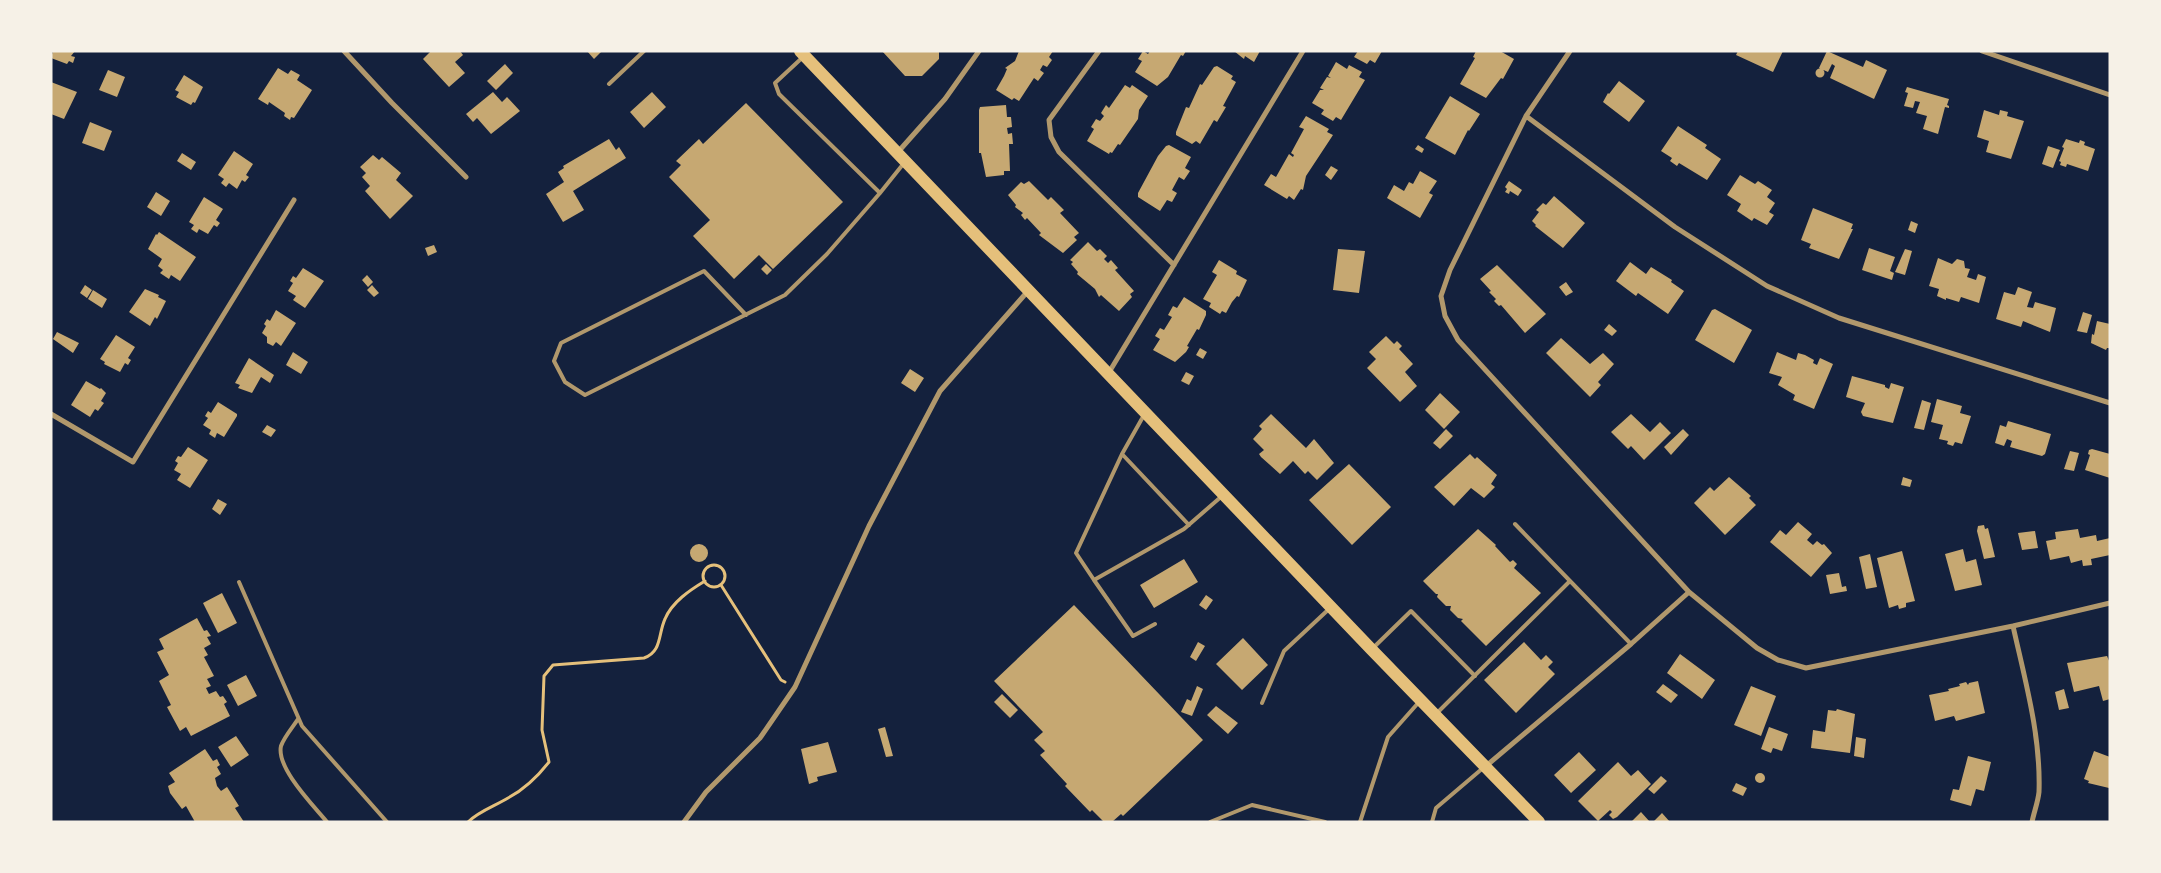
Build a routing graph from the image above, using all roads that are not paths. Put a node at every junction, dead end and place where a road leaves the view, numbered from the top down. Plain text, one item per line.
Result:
1 (344, 51) edge
2 (644, 51) edge
3 (979, 51) edge
4 (1100, 51) edge
5 (1303, 51) edge
6 (1570, 51) edge
7 (1982, 51) edge
8 (802, 53) edge
9 (609, 84) dead end
10 (2110, 95) edge
11 (1526, 116) junction
12 (902, 156) junction
13 (466, 177) dead end
14 (880, 193) junction
15 (294, 200) dead end
16 (1174, 265) junction
17 (1028, 290) junction
18 (746, 315) junction
19 (1108, 375) junction
20 (2110, 403) edge
21 (1145, 413) junction
22 (51, 414) edge
23 (1122, 454) junction
24 (1223, 494) junction
25 (1515, 524) dead end
26 (1189, 525) junction
27 (1094, 580) junction
28 (1570, 581) junction
29 (239, 582) dead end
30 (1689, 592) junction
31 (2110, 603) edge
32 (1331, 607) junction
33 (1155, 624) dead end
34 (2014, 626) junction
35 (1631, 644) junction
36 (1371, 649) junction
37 (1475, 676) junction
38 (1421, 700) junction
39 (1262, 703) dead end
40 (1435, 714) junction
41 (298, 719) junction
42 (1485, 766) junction
43 (327, 822) edge
44 (387, 822) edge
45 (684, 822) edge
46 (1210, 822) edge
47 (1325, 822) edge
48 (1360, 822) edge
49 (1432, 822) edge
50 (1539, 822) edge
51 (2032, 822) edge

1 - 13 street
2 - 9 lane
3 - 12 street
4 - 16 street
5 - 16 street
6 - 11 street
7 - 10 street
8 - 12 main road
8 - 14 lane
11 - 20 street
11 - 30 street
12 - 14 lane
12 - 17 main road
14 - 18 lane
15 - 22 street
16 - 19 street
17 - 19 main road
17 - 45 street
18 - 18 lane
19 - 21 main road
21 - 23 lane
21 - 24 main road
23 - 26 lane
23 - 27 lane
24 - 26 lane
24 - 32 main road
25 - 28 lane
26 - 27 lane
27 - 33 lane
28 - 35 lane
28 - 37 lane
29 - 41 lane
30 - 34 street
30 - 35 street
31 - 34 street
32 - 36 main road
32 - 39 lane
34 - 51 street
35 - 42 street
36 - 37 lane
36 - 38 main road
37 - 40 lane
38 - 40 main road
38 - 48 lane
40 - 42 main road
41 - 43 lane
41 - 44 lane
42 - 49 lane
42 - 50 main road
46 - 47 lane

